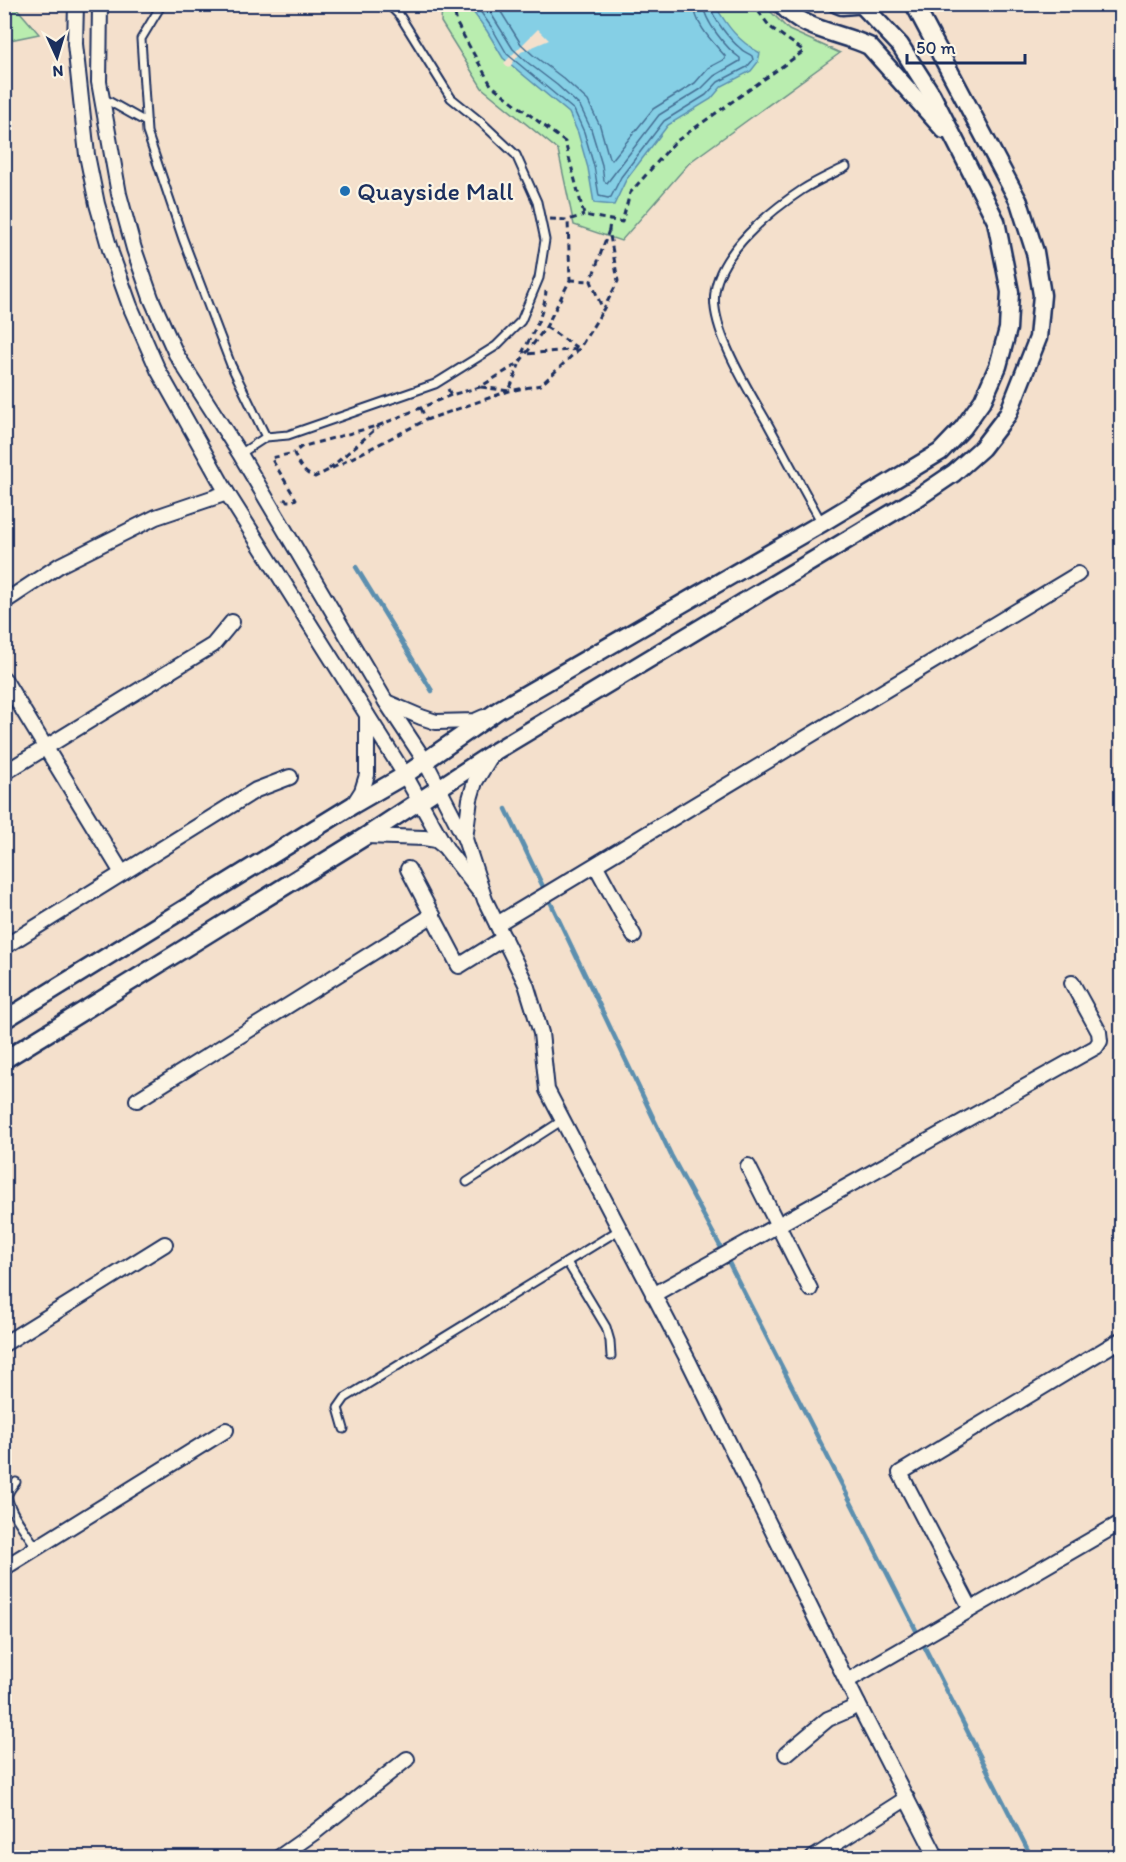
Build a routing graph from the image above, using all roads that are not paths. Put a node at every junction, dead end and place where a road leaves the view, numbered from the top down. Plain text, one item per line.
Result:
1 (76, 4) edge
2 (100, 4) edge
3 (162, 4) edge
4 (388, 4) edge
5 (781, 4) edge
6 (837, 4) edge
7 (914, 4) edge
8 (865, 5) edge
9 (101, 96) junction
10 (146, 122) junction
11 (958, 146) junction
12 (846, 167) dead end
13 (266, 437) junction
14 (240, 454) junction
15 (227, 492) junction
16 (822, 523) junction
17 (1078, 574) dead end
18 (4, 602) edge
19 (232, 622) dead end
20 (4, 679) edge
21 (386, 702) junction
22 (500, 709) junction
23 (367, 715) junction
24 (46, 747) junction
25 (494, 752) junction
26 (424, 761) junction
27 (4, 773) edge
28 (405, 775) junction
29 (290, 777) dead end
30 (438, 787) junction
31 (419, 800) junction
32 (353, 805) junction
33 (366, 836) junction
34 (465, 839) junction
35 (447, 850) junction
36 (596, 866) junction
37 (408, 869) dead end
38 (122, 873) junction
39 (485, 900) junction
40 (433, 915) junction
41 (497, 924) junction
42 (634, 936) dead end
43 (504, 938) junction
44 (4, 947) edge
45 (1072, 983) dead end
46 (4, 1020) edge
47 (4, 1060) edge
48 (137, 1100) dead end
49 (563, 1120) junction
50 (748, 1166) dead end
51 (468, 1182) dead end
52 (777, 1225) junction
53 (619, 1230) junction
54 (165, 1244) dead end
55 (567, 1262) junction
56 (810, 1289) dead end
57 (653, 1295) junction
58 (1122, 1339) edge
59 (4, 1344) edge
60 (611, 1356) dead end
61 (344, 1429) dead end
62 (226, 1430) dead end
63 (16, 1482) dead end
64 (1122, 1522) edge
65 (37, 1548) junction
66 (4, 1568) edge
67 (971, 1609) junction
68 (847, 1681) junction
69 (854, 1707) junction
70 (786, 1754) dead end
71 (407, 1759) dead end
72 (907, 1798) junction
73 (278, 1857) edge
74 (813, 1857) edge
75 (937, 1857) edge

1 - 15 street
2 - 9 street
3 - 10 lane
4 - 13 lane
5 - 11 street
6 - 8 street
7 - 25 street
8 - 11 street
9 - 10 lane
9 - 14 street
10 - 13 lane
11 - 16 street
12 - 16 lane
13 - 14 lane
14 - 21 street
15 - 18 street
15 - 23 street
16 - 22 street
17 - 36 street
19 - 24 street
20 - 24 street
21 - 22 street
21 - 26 street
22 - 26 street
23 - 28 street
23 - 32 street
24 - 27 street
24 - 38 street
25 - 30 street
25 - 34 street
26 - 28 street
26 - 30 street
28 - 31 street
28 - 32 street
29 - 38 street
30 - 31 street
30 - 34 street
31 - 33 street
31 - 35 street
32 - 46 street
33 - 35 street
33 - 47 street
34 - 39 street
35 - 39 street
36 - 41 street
36 - 42 street
37 - 40 street
38 - 44 street
39 - 41 street
40 - 43 street
40 - 48 street
41 - 43 street
43 - 49 street
45 - 52 street
49 - 51 lane
49 - 53 street
50 - 52 street
52 - 56 street
52 - 57 street
53 - 55 lane
53 - 57 street
54 - 59 street
55 - 60 lane
55 - 61 lane
57 - 68 street
58 - 67 street
62 - 65 street
63 - 65 lane
64 - 67 street
65 - 66 street
67 - 68 street
68 - 69 street
69 - 70 street
69 - 72 street
71 - 73 street
72 - 74 street
72 - 75 street

